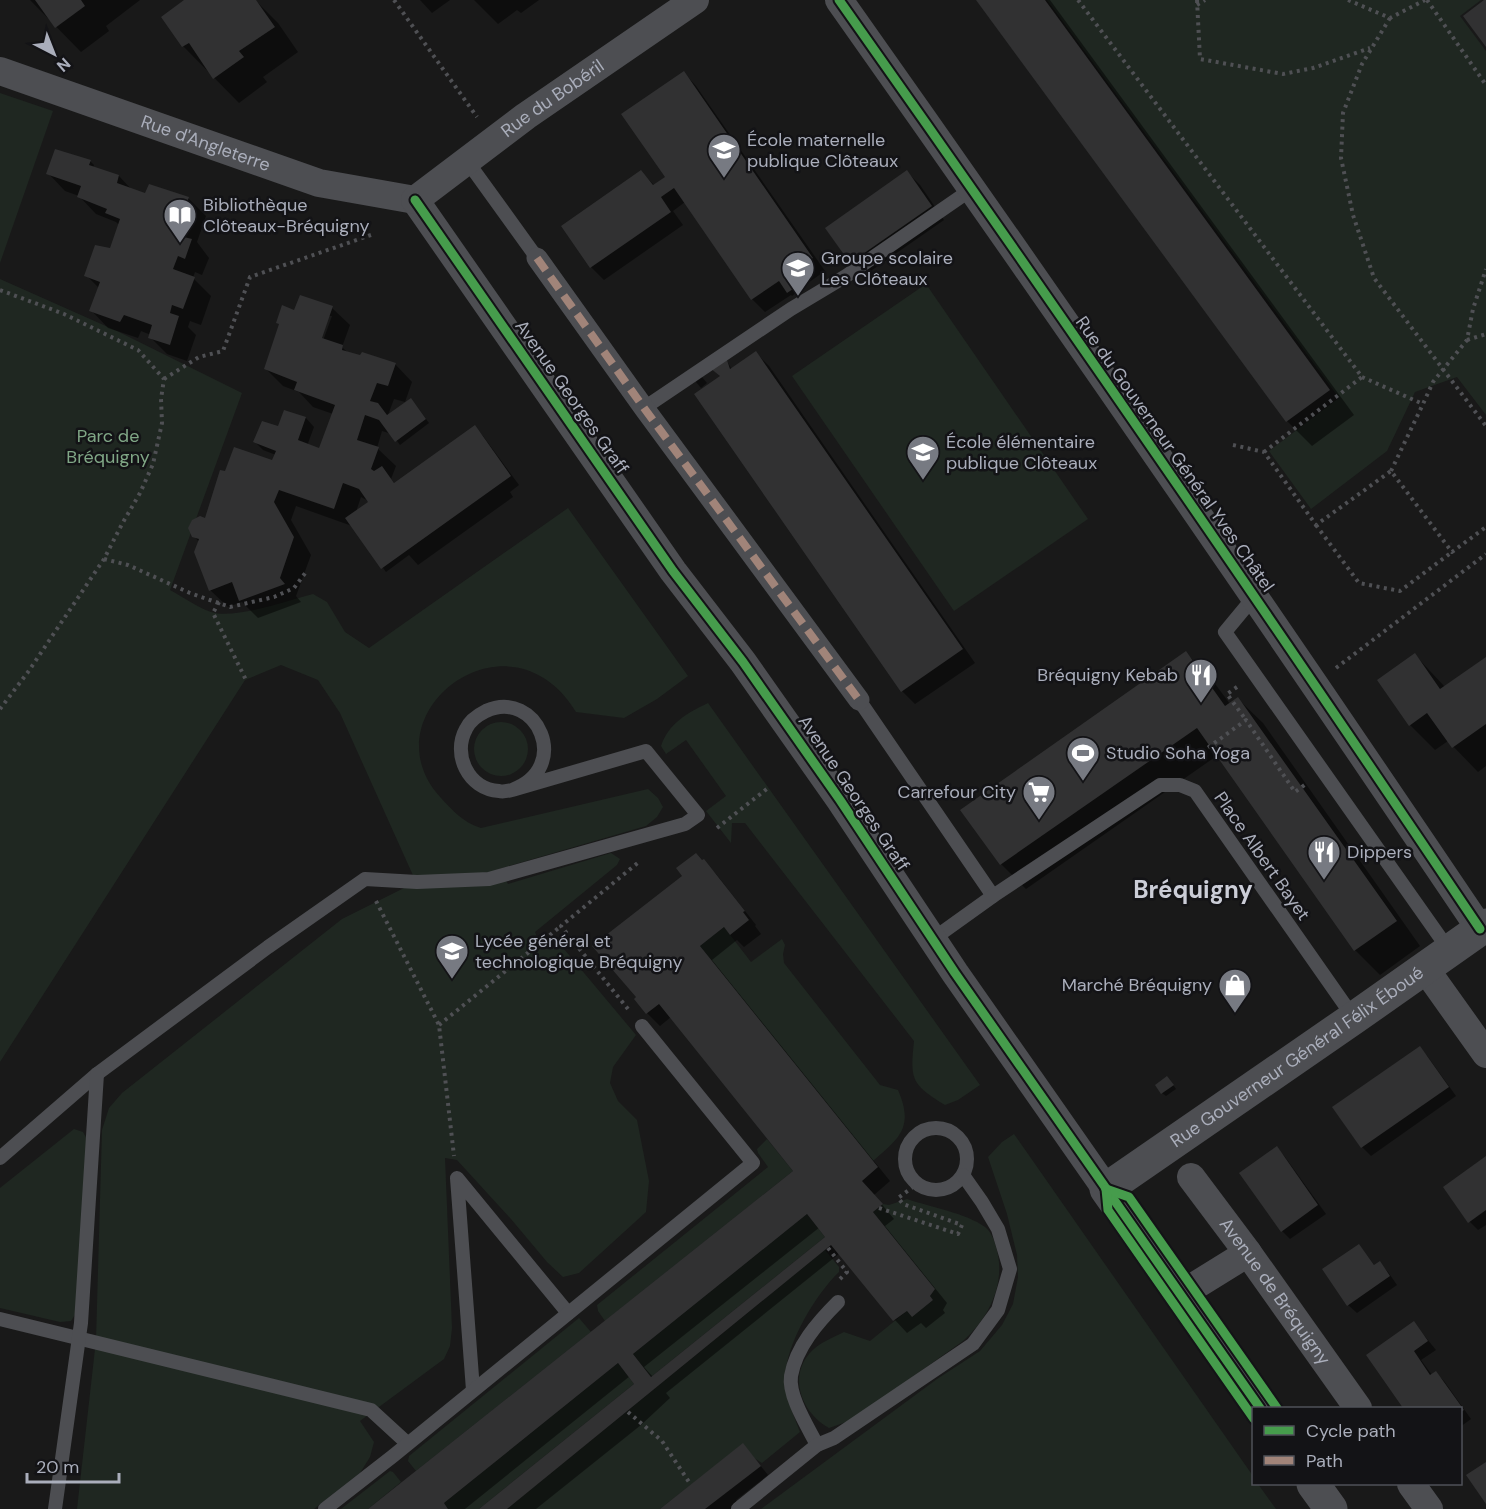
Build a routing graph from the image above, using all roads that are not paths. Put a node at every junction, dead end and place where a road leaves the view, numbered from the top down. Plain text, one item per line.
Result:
1 (694, 0) edge
2 (839, 0) edge
3 (0, 71) edge
4 (467, 161) junction
5 (972, 189) junction
6 (414, 200) junction
7 (537, 258) joint
8 (644, 408) junction
9 (1254, 597) junction
10 (859, 700) joint
11 (512, 790) junction
12 (993, 896) junction
13 (1483, 927) edge
14 (933, 939) junction
15 (1437, 958) junction
16 (1354, 1018) junction
17 (642, 1026) dead end
18 (1486, 1054) edge
19 (98, 1074) junction
20 (0, 1158) edge
21 (963, 1175) junction
22 (1191, 1178) dead end
23 (1106, 1189) junction
24 (1248, 1253) junction
25 (1180, 1295) junction
26 (838, 1302) road end
27 (568, 1313) junction
28 (0, 1319) edge
29 (77, 1338) junction
30 (473, 1390) junction
31 (1259, 1407) edge
32 (1357, 1407) edge
33 (408, 1443) junction
34 (818, 1445) junction
35 (1314, 1485) edge
36 (1412, 1485) edge
37 (55, 1509) edge
38 (325, 1509) edge
39 (738, 1509) edge
40 (1331, 1509) edge
41 (1429, 1509) edge

1 - 4 street, Rue du Bobéril
2 - 5 street, Rue du Gouverneur Général Yves Châtel
3 - 6 street, Rue d'Angleterre
4 - 6 street, Rue du Bobéril
4 - 7 lane
5 - 8 lane
5 - 9 street, Rue du Gouverneur Général Yves Châtel
6 - 14 street, Avenue Georges Graff
7 - 8 street
8 - 10 street
9 - 13 street, Rue du Gouverneur Général Yves Châtel
9 - 15 lane
10 - 12 lane
11 - 11 lane
11 - 19 lane
12 - 14 lane, Place Albert Bayet
12 - 16 lane, Place Albert Bayet
13 - 15 street, Rue Gouverneur Général Félix Éboué
14 - 23 street, Avenue Georges Graff
15 - 16 street, Rue Gouverneur Général Félix Éboué
15 - 18 street
16 - 23 street, Rue Gouverneur Général Félix Éboué
17 - 27 lane
19 - 20 lane
19 - 29 lane
21 - 21 lane
21 - 34 lane
22 - 24 street, Avenue de Bréquigny
23 - 25 street, Avenue Georges Graff
24 - 25 street
24 - 32 street, Avenue de Bréquigny
25 - 31 street, Avenue Georges Graff
26 - 34 lane
27 - 30 lane
27 - 30 lane
28 - 29 lane
29 - 33 lane
29 - 37 lane
30 - 33 lane
33 - 38 lane
34 - 39 lane
35 - 40 street
36 - 41 street

